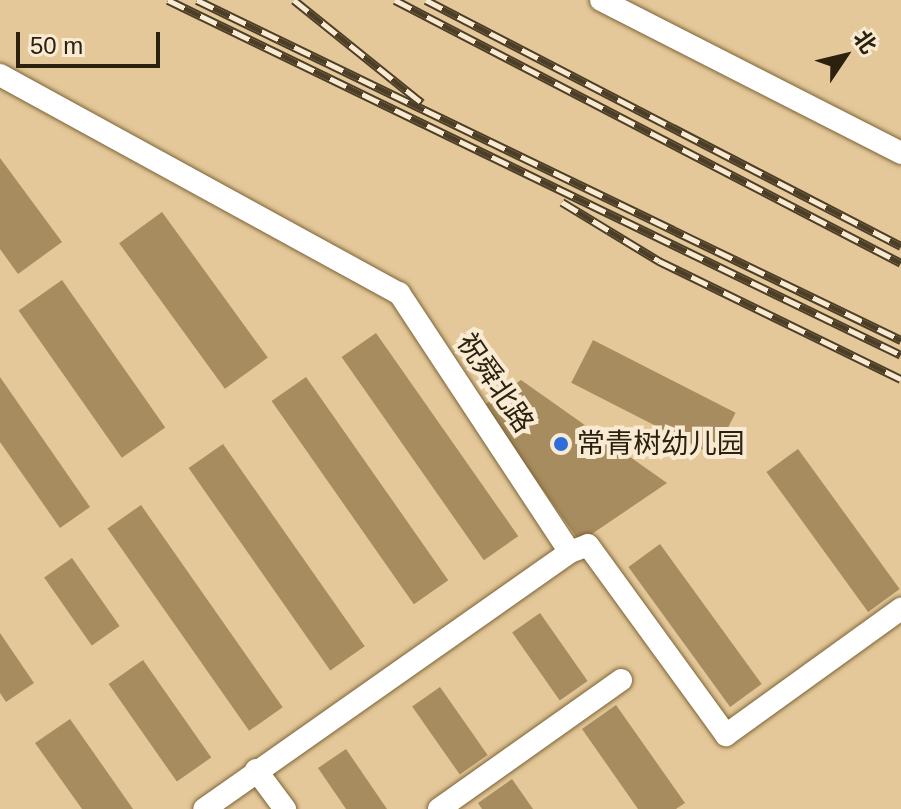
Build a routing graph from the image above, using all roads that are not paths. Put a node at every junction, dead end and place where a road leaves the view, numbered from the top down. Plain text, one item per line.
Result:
1 (601, 0) edge
2 (0, 75) edge
3 (901, 153) edge
4 (570, 552) junction
5 (901, 609) edge
6 (621, 680) dead end
7 (256, 770) junction
8 (204, 809) edge
9 (285, 809) edge
10 (439, 809) edge

1 - 3 street
2 - 4 street, 祝舜北路
4 - 5 street
4 - 7 street
6 - 10 street
7 - 8 street
7 - 9 street

